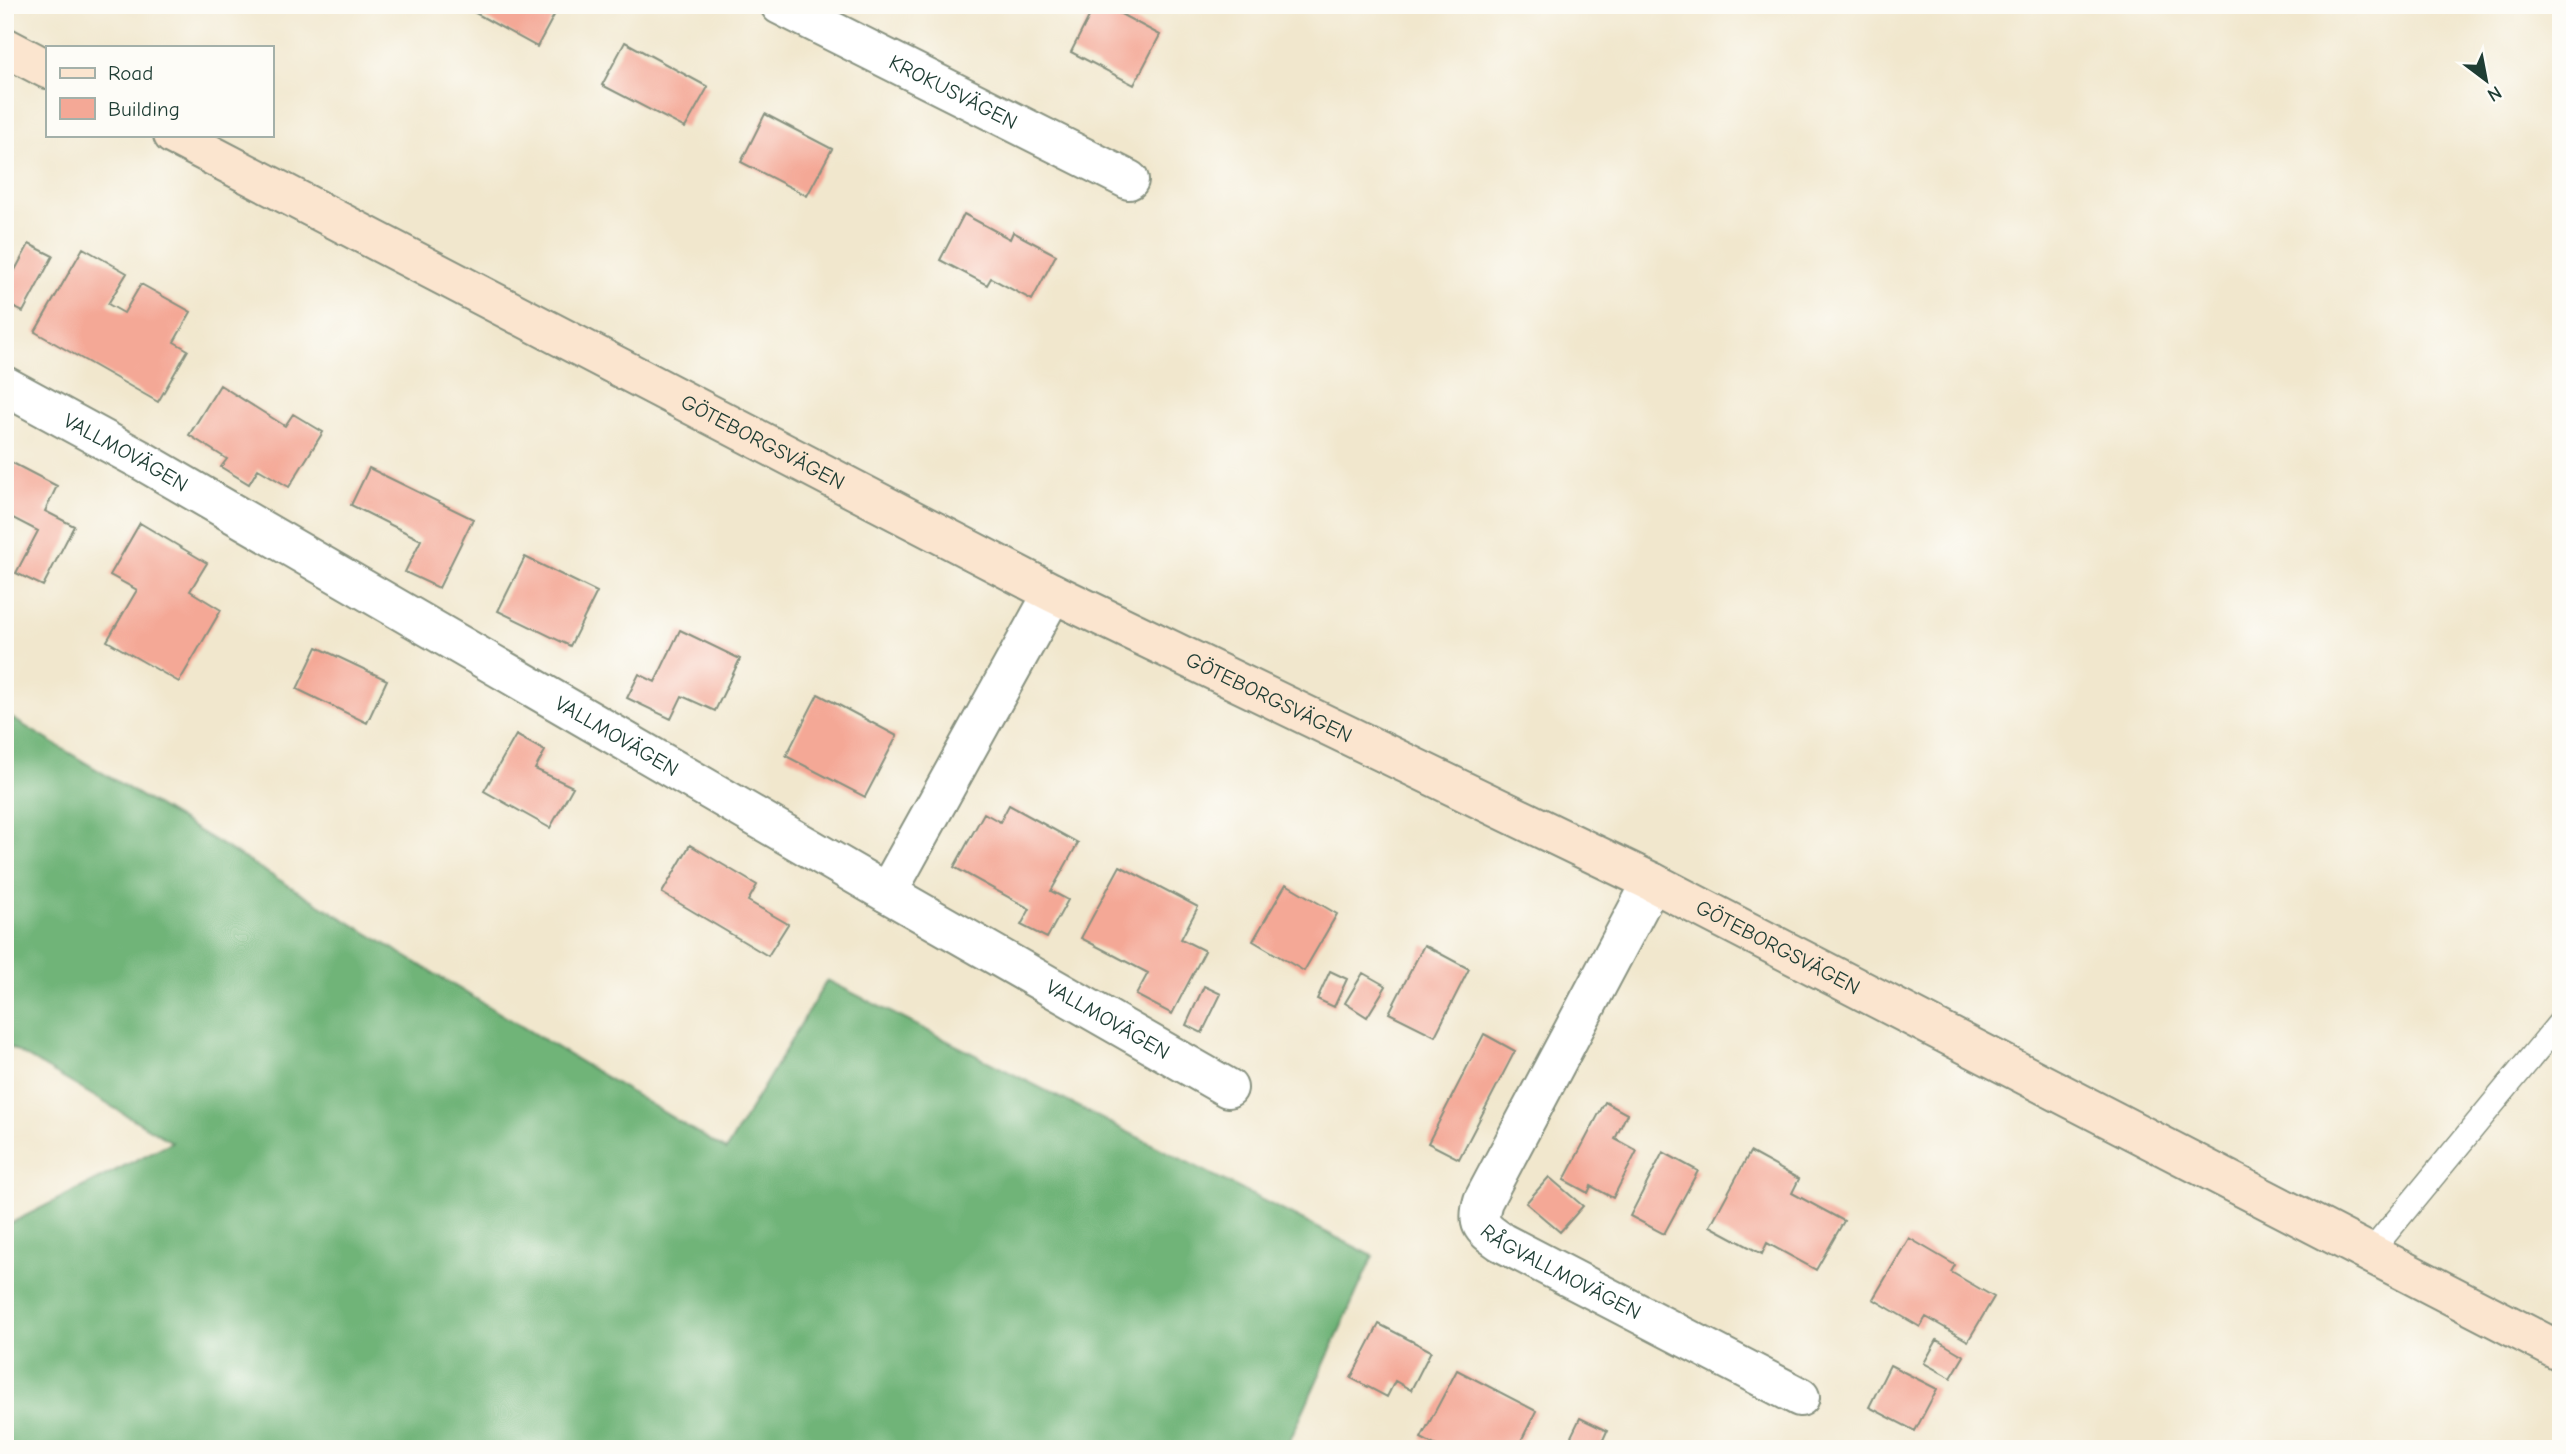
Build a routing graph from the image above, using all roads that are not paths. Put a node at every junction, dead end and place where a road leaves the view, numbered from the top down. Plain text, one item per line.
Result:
1 (780, 5) edge
2 (5, 47) edge
3 (46, 68) edge
4 (175, 136) edge
5 (1129, 180) dead end
6 (5, 386) edge
7 (1053, 593) junction
8 (1652, 881) junction
9 (887, 894) junction
10 (2561, 1021) edge
11 (1228, 1088) dead end
12 (2369, 1254) junction
13 (2561, 1352) edge
14 (1800, 1396) dead end

1 - 5 street, KROKUSVÄGEN
2 - 3 street
4 - 7 street, GÖTEBORGSVÄGEN
6 - 9 street, VALLMOVÄGEN
7 - 8 street, GÖTEBORGSVÄGEN
7 - 9 street
8 - 12 street, GÖTEBORGSVÄGEN
8 - 14 street, RÅGVALLMOVÄGEN
9 - 11 street, VALLMOVÄGEN
10 - 12 lane
12 - 13 street, GÖTEBORGSVÄGEN

